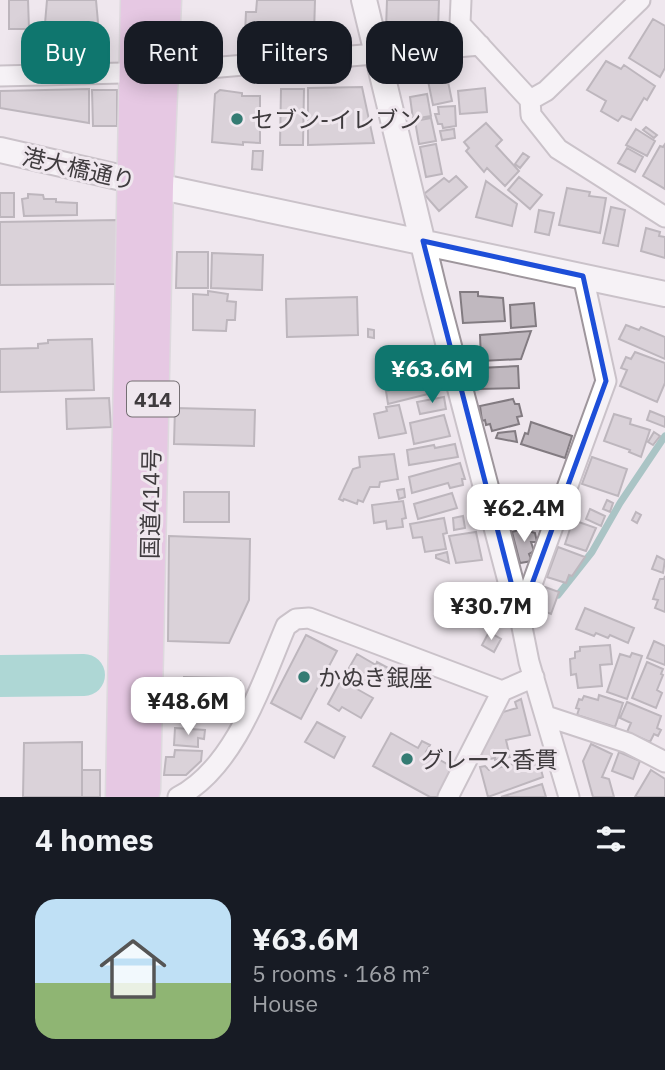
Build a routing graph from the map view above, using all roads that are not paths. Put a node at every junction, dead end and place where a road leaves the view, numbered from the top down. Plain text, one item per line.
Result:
1 (137, 0) edge
2 (165, 0) edge
3 (364, 0) edge
4 (461, 0) edge
5 (640, 0) edge
6 (140, 21) edge
7 (160, 21) edge
8 (369, 21) edge
9 (480, 45) junction
10 (463, 47) edge
11 (366, 56) edge
12 (223, 66) edge
13 (124, 73) edge
14 (0, 76) edge
15 (149, 84) edge
16 (384, 84) edge
17 (530, 100) junction
18 (0, 150) edge
19 (145, 183) junction
20 (665, 217) edge
21 (423, 241) junction
22 (583, 276) junction
23 (665, 294) edge
24 (520, 617) junction
25 (534, 677) junction
26 (502, 691) junction
27 (546, 716) junction
28 (665, 762) edge
29 (122, 797) edge
30 (142, 797) edge
31 (178, 797) edge
32 (448, 797) edge
33 (569, 797) edge

1 - 6 highway, 国道414号 / 414
2 - 7 highway, 国道414号 / 414
3 - 8 street
4 - 9 street
5 - 17 street
9 - 10 street
9 - 17 street
11 - 12 street
13 - 14 street
15 - 19 highway, 国道414号 / 414
16 - 21 street
17 - 20 street
18 - 19 street, 港大橋通り
19 - 21 street, 港大橋通り
19 - 29 highway, 国道414号 / 414
19 - 30 highway, 国道414号 / 414
21 - 22 street, 港大橋通り
21 - 24 street
22 - 23 street, 港大橋通り
22 - 24 street
24 - 25 street
25 - 26 street
25 - 27 street
26 - 31 street
26 - 32 street
27 - 28 street
27 - 33 street

